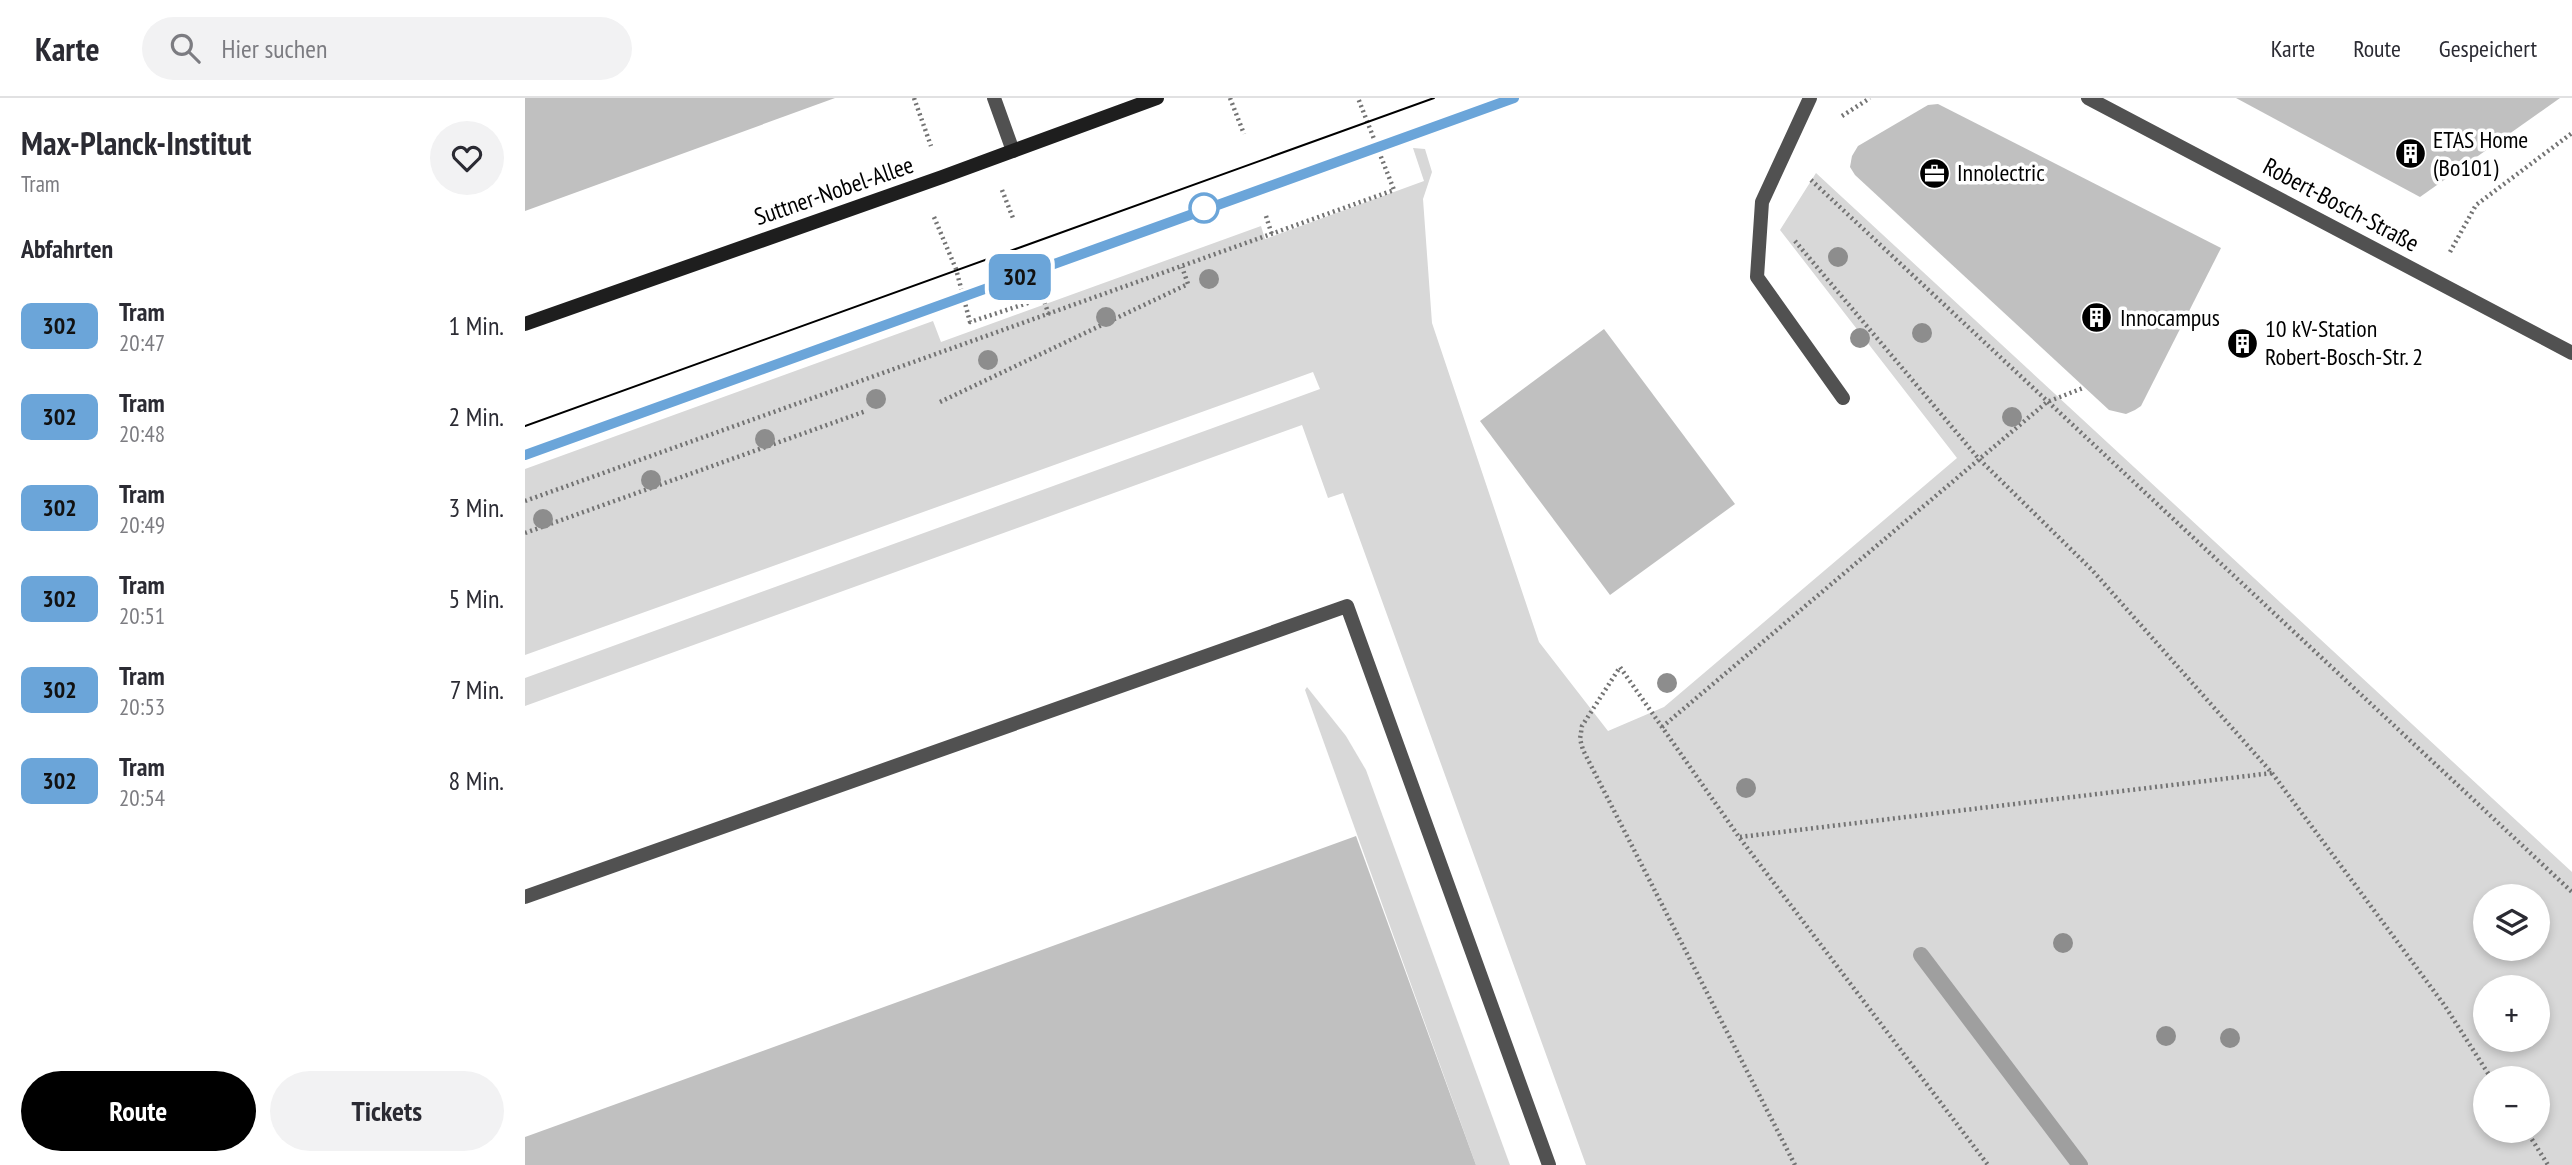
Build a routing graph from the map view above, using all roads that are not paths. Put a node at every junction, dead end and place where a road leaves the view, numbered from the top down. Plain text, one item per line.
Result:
1 (995, 98) edge
2 (1157, 98) edge
3 (1810, 98) edge
4 (2088, 98) edge
5 (1013, 151) junction
6 (525, 324) edge
7 (2572, 353) edge
8 (1843, 398) dead end
9 (525, 897) edge
10 (1549, 1165) edge

1 - 5 street
2 - 5 street, Suttner-Nobel-Allee
3 - 8 street
4 - 7 street, Robert-Bosch-Straße
5 - 6 street, Suttner-Nobel-Allee
9 - 10 street

